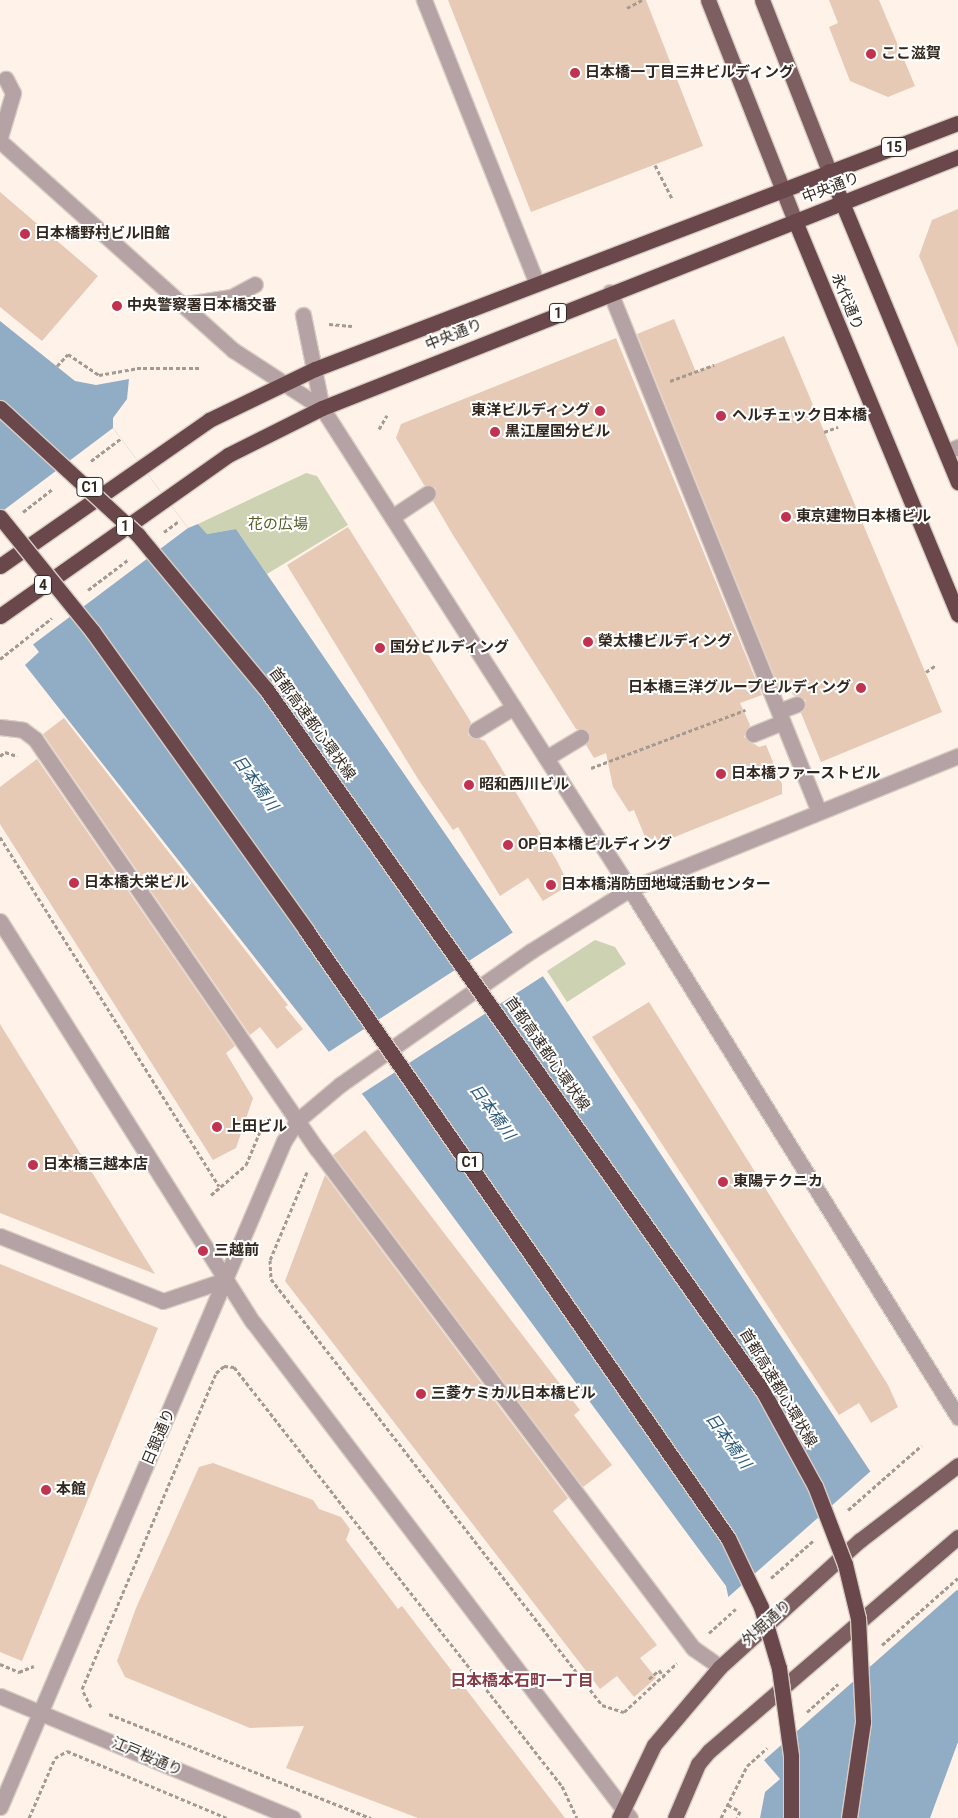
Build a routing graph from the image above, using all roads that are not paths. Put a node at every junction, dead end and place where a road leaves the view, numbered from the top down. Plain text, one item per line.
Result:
1 (424, 0) edge
2 (708, 0) edge
3 (762, 0) edge
4 (6, 79) dead end
5 (958, 123) edge
6 (0, 137) edge
7 (0, 141) edge
8 (958, 158) edge
9 (830, 171) junction
10 (784, 188) junction
11 (844, 202) junction
12 (796, 221) junction
13 (536, 282) junction
14 (255, 284) dead end
15 (610, 292) junction
16 (186, 304) junction
17 (303, 315) dead end
18 (315, 369) junction
19 (285, 383) junction
20 (0, 408) edge
21 (322, 408) junction
22 (952, 449) edge
23 (958, 482) edge
24 (428, 493) dead end
25 (0, 516) edge
26 (392, 517) junction
27 (86, 555) joint
28 (0, 566) edge
29 (958, 615) edge
30 (0, 616) edge
31 (797, 704) dead end
32 (514, 707) junction
33 (778, 711) junction
34 (0, 727) edge
35 (476, 730) dead end
36 (753, 734) dead end
37 (581, 737) dead end
38 (958, 756) edge
39 (546, 758) junction
40 (819, 812) junction
41 (630, 889) junction
42 (0, 921) edge
43 (297, 1121) junction
44 (0, 1236) edge
45 (224, 1280) junction
46 (958, 1418) edge
47 (958, 1465) edge
48 (958, 1537) edge
49 (720, 1667) junction
50 (0, 1696) edge
51 (41, 1714) junction
52 (0, 1807) edge
53 (624, 1815) edge
54 (293, 1818) edge
55 (675, 1818) edge
56 (791, 1818) edge
57 (849, 1818) edge

1 - 13 street
2 - 10 main road, 永代通り
3 - 9 main road
4 - 6 street
5 - 9 highway, 中央通り / 15
7 - 16 street
8 - 11 highway, 中央通り / 15
9 - 10 highway, 中央通り / 1
9 - 11 highway
10 - 12 main road, 永代通り
10 - 13 highway, 中央通り / 1
11 - 12 highway, 中央通り / 15
11 - 22 highway
12 - 15 highway, 中央通り / 1
12 - 29 highway, 永代通り
13 - 18 highway, 中央通り / 1
14 - 16 street
15 - 21 highway, 中央通り / 1
15 - 33 street
16 - 19 street
17 - 18 street
18 - 19 highway, 中央通り / 1
18 - 21 street
19 - 21 street
19 - 28 highway, 中央通り / 1
20 - 57 highway, 首都高速都心環状線 / C1, bridge
21 - 26 street
21 - 27 highway, 中央通り / 1
22 - 23 highway
24 - 26 street
25 - 56 highway, C1, bridge
26 - 32 street
27 - 30 highway, 中央通り / 4
31 - 33 street
32 - 35 street
32 - 39 street
33 - 36 street
33 - 40 street
34 - 43 street
37 - 39 street
38 - 40 street, 日銀通り
39 - 41 street
40 - 41 street, 日銀通り
41 - 43 street, 日銀通り, bridge
41 - 46 street
42 - 45 street
43 - 45 street, 日銀通り
43 - 49 street
44 - 45 street
45 - 51 street, 日銀通り
45 - 53 street
47 - 49 main road, 外堀通り, bridge
48 - 55 main road, bridge
49 - 53 main road, 外堀通り
50 - 51 street, 江戸桜通り
51 - 52 street, 日銀通り
51 - 54 street, 江戸桜通り

